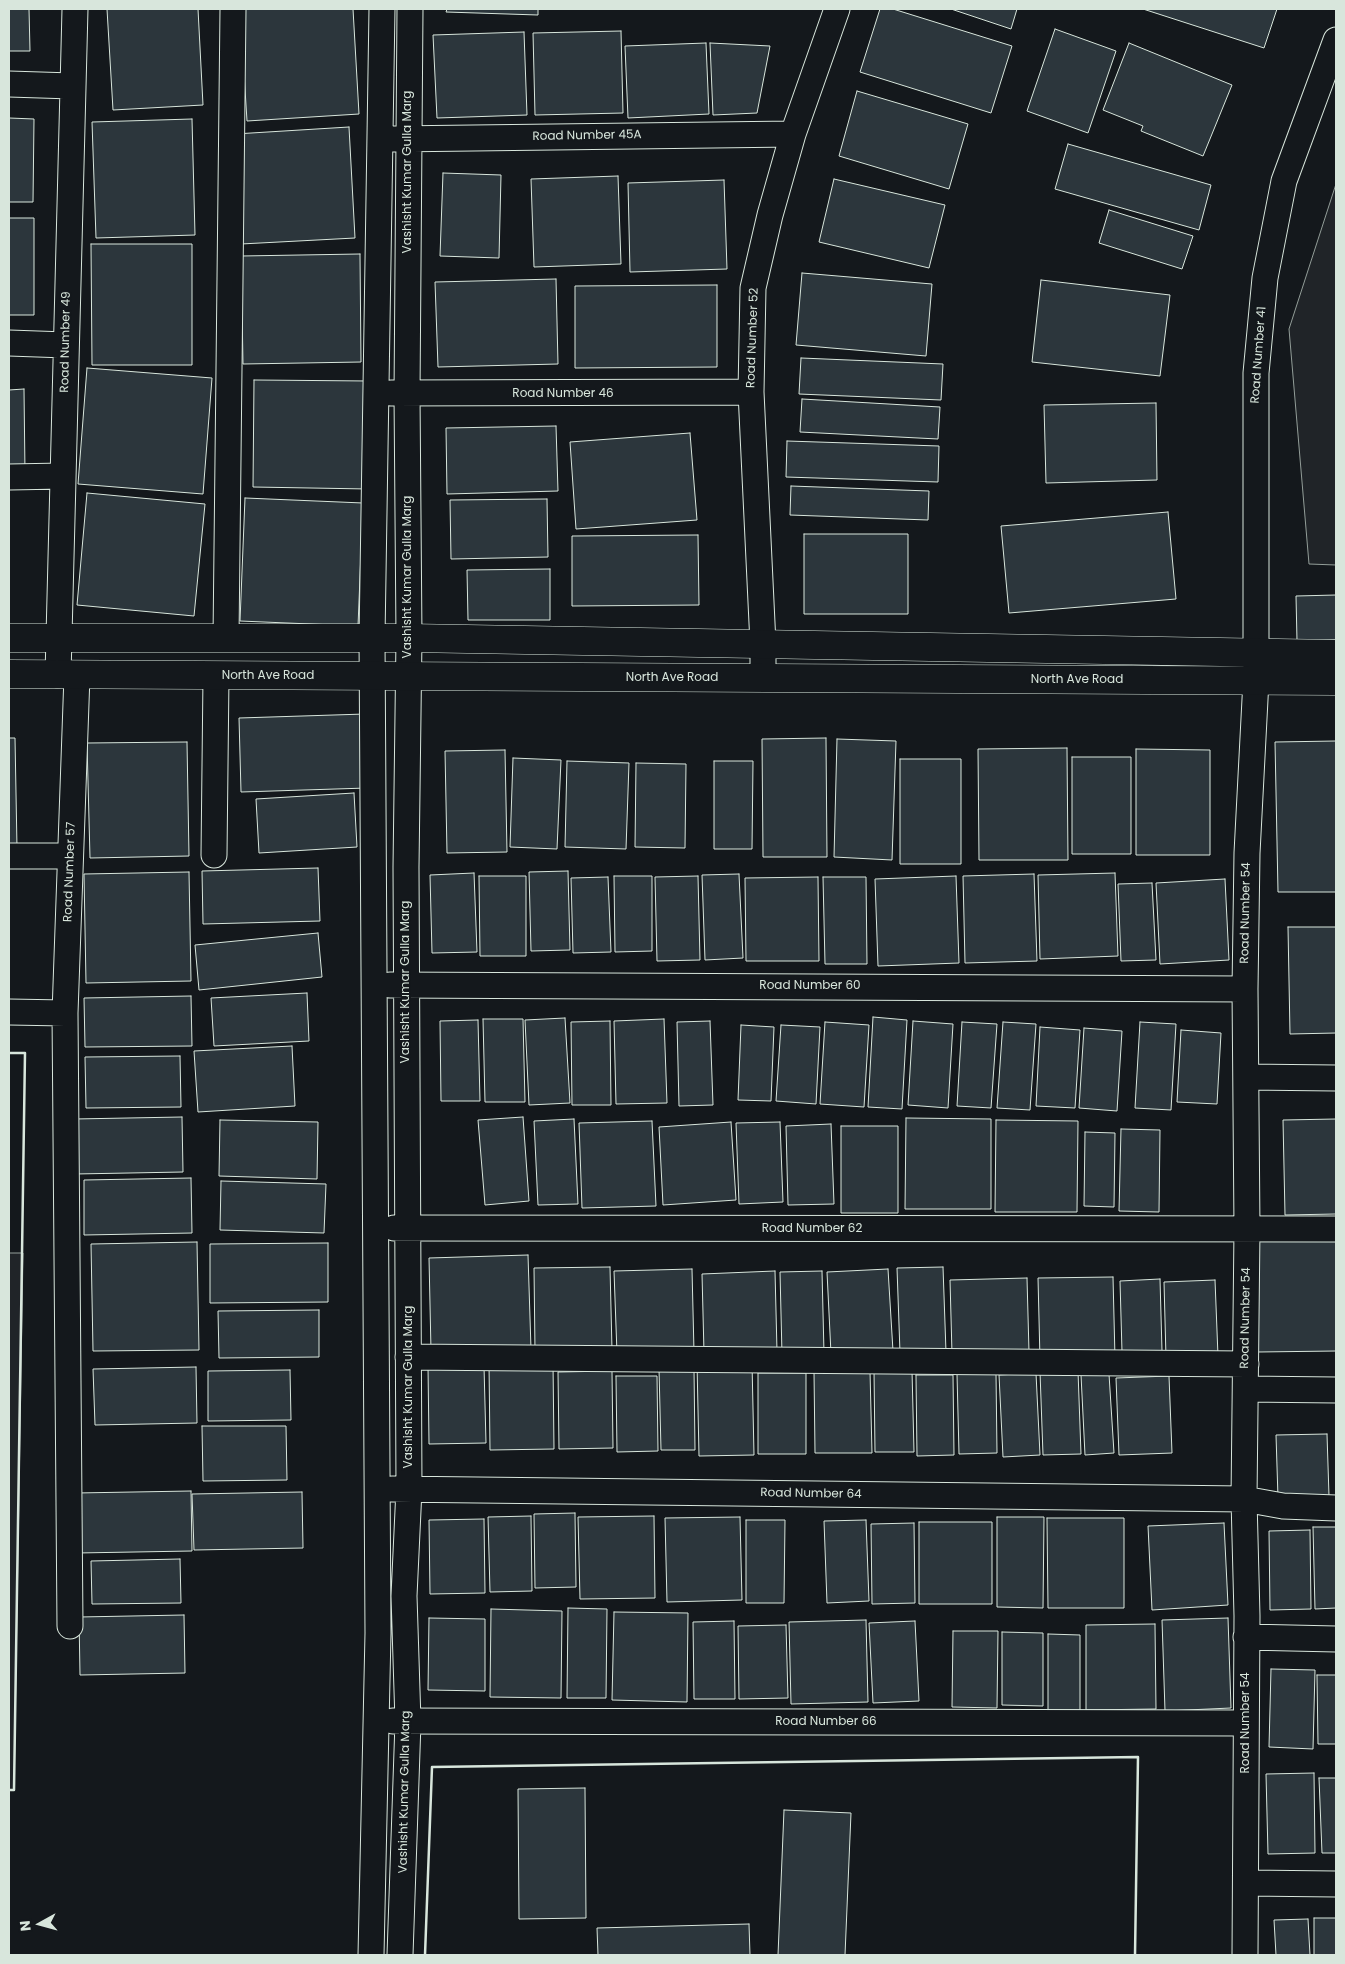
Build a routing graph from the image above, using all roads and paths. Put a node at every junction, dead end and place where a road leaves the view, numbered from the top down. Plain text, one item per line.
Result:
1 (75, 9) edge
2 (233, 9) edge
3 (382, 9) edge
4 (410, 9) edge
5 (837, 9) edge
6 (1336, 40) edge
7 (9, 84) edge
8 (72, 86) junction
9 (793, 134) junction
10 (409, 138) junction
11 (380, 139) junction
12 (9, 342) edge
13 (66, 344) junction
14 (751, 392) junction
15 (376, 393) junction
16 (407, 394) junction
17 (63, 476) junction
18 (9, 477) edge
19 (9, 638) edge
20 (226, 638) junction
21 (372, 638) junction
22 (409, 638) junction
23 (60, 639) junction
24 (763, 644) junction
25 (1256, 653) junction
26 (1336, 654) edge
27 (9, 674) edge
28 (67, 675) junction
29 (216, 676) junction
30 (373, 677) junction
31 (408, 677) junction
32 (763, 678) junction
33 (1256, 680) junction
34 (1336, 681) edge
35 (214, 855) dead end
36 (9, 856) edge
37 (70, 856) junction
38 (407, 984) junction
39 (375, 986) junction
40 (1245, 989) junction
41 (9, 1012) edge
42 (65, 1013) junction
43 (1246, 1077) junction
44 (1336, 1078) edge
45 (377, 1228) junction
46 (410, 1228) junction
47 (1247, 1229) junction
48 (1336, 1229) edge
49 (408, 1357) junction
50 (1246, 1364) junction
51 (1246, 1389) junction
52 (1336, 1390) edge
53 (377, 1488) junction
54 (409, 1489) junction
55 (1244, 1499) junction
56 (1336, 1508) edge
57 (70, 1626) dead end
58 (1246, 1637) junction
59 (1336, 1639) edge
60 (376, 1721) junction
61 (408, 1722) junction
62 (1245, 1723) junction
63 (1247, 1883) junction
64 (1336, 1884) edge
65 (371, 1955) edge
66 (400, 1955) edge
67 (1245, 1955) edge

1 - 8 street, Road Number 49
2 - 20 street
3 - 11 street
4 - 10 street, Vashisht Kumar Gulla Marg
5 - 9 street, Road Number 52
6 - 25 street, Road Number 41
7 - 8 street
8 - 13 street, Road Number 49
9 - 10 street, Road Number 45A
9 - 14 street, Road Number 52
10 - 11 street, Road Number 45A
10 - 16 street, Vashisht Kumar Gulla Marg
11 - 15 street
12 - 13 street
13 - 17 street, Road Number 49
14 - 16 street, Road Number 46
14 - 24 street, Road Number 52
15 - 16 street, Road Number 46
15 - 21 street
16 - 22 street, Vashisht Kumar Gulla Marg
17 - 18 street
17 - 23 street, Road Number 49
19 - 23 street
20 - 21 street
20 - 23 street
21 - 22 street
21 - 30 street
22 - 24 street
22 - 31 street, Vashisht Kumar Gulla Marg
23 - 28 street, Road Number 49
24 - 25 street
24 - 32 street, Road Number 52
25 - 26 street
25 - 33 street, Road Number 41
27 - 28 street, North Ave Road
28 - 29 street, North Ave Road
28 - 37 street, Road Number 57
29 - 30 street, North Ave Road
29 - 35 street
30 - 31 street, North Ave Road
30 - 39 street
31 - 32 street, North Ave Road
31 - 38 street, Vashisht Kumar Gulla Marg
32 - 33 street, North Ave Road
33 - 34 street, North Ave Road
33 - 40 street, Road Number 54
36 - 37 street
37 - 42 street, Road Number 57
38 - 39 street, Road Number 60
38 - 40 street, Road Number 60
38 - 46 street, Vashisht Kumar Gulla Marg
39 - 45 street
40 - 43 street, Road Number 54
41 - 42 street
42 - 57 street, Road Number 57
43 - 44 street
43 - 47 street, Road Number 54
45 - 46 street, Road Number 62
45 - 53 street
46 - 47 street, Road Number 62
46 - 49 street, Vashisht Kumar Gulla Marg
47 - 48 street, Road Number 62
47 - 50 street, Road Number 54
49 - 50 street
49 - 54 street, Vashisht Kumar Gulla Marg
50 - 51 street, Road Number 54
51 - 52 street
51 - 55 street, Road Number 54
53 - 54 street, Road Number 64
53 - 60 street
54 - 55 street, Road Number 64
54 - 61 street, Vashisht Kumar Gulla Marg
55 - 56 street, Road Number 64
55 - 58 street, Road Number 54
58 - 59 street
58 - 62 street, Road Number 54
60 - 61 street, Road Number 66
60 - 65 street
61 - 62 street, Road Number 66
61 - 66 street, Vashisht Kumar Gulla Marg
62 - 63 street, Road Number 54
63 - 64 street
63 - 67 street, Road Number 54

